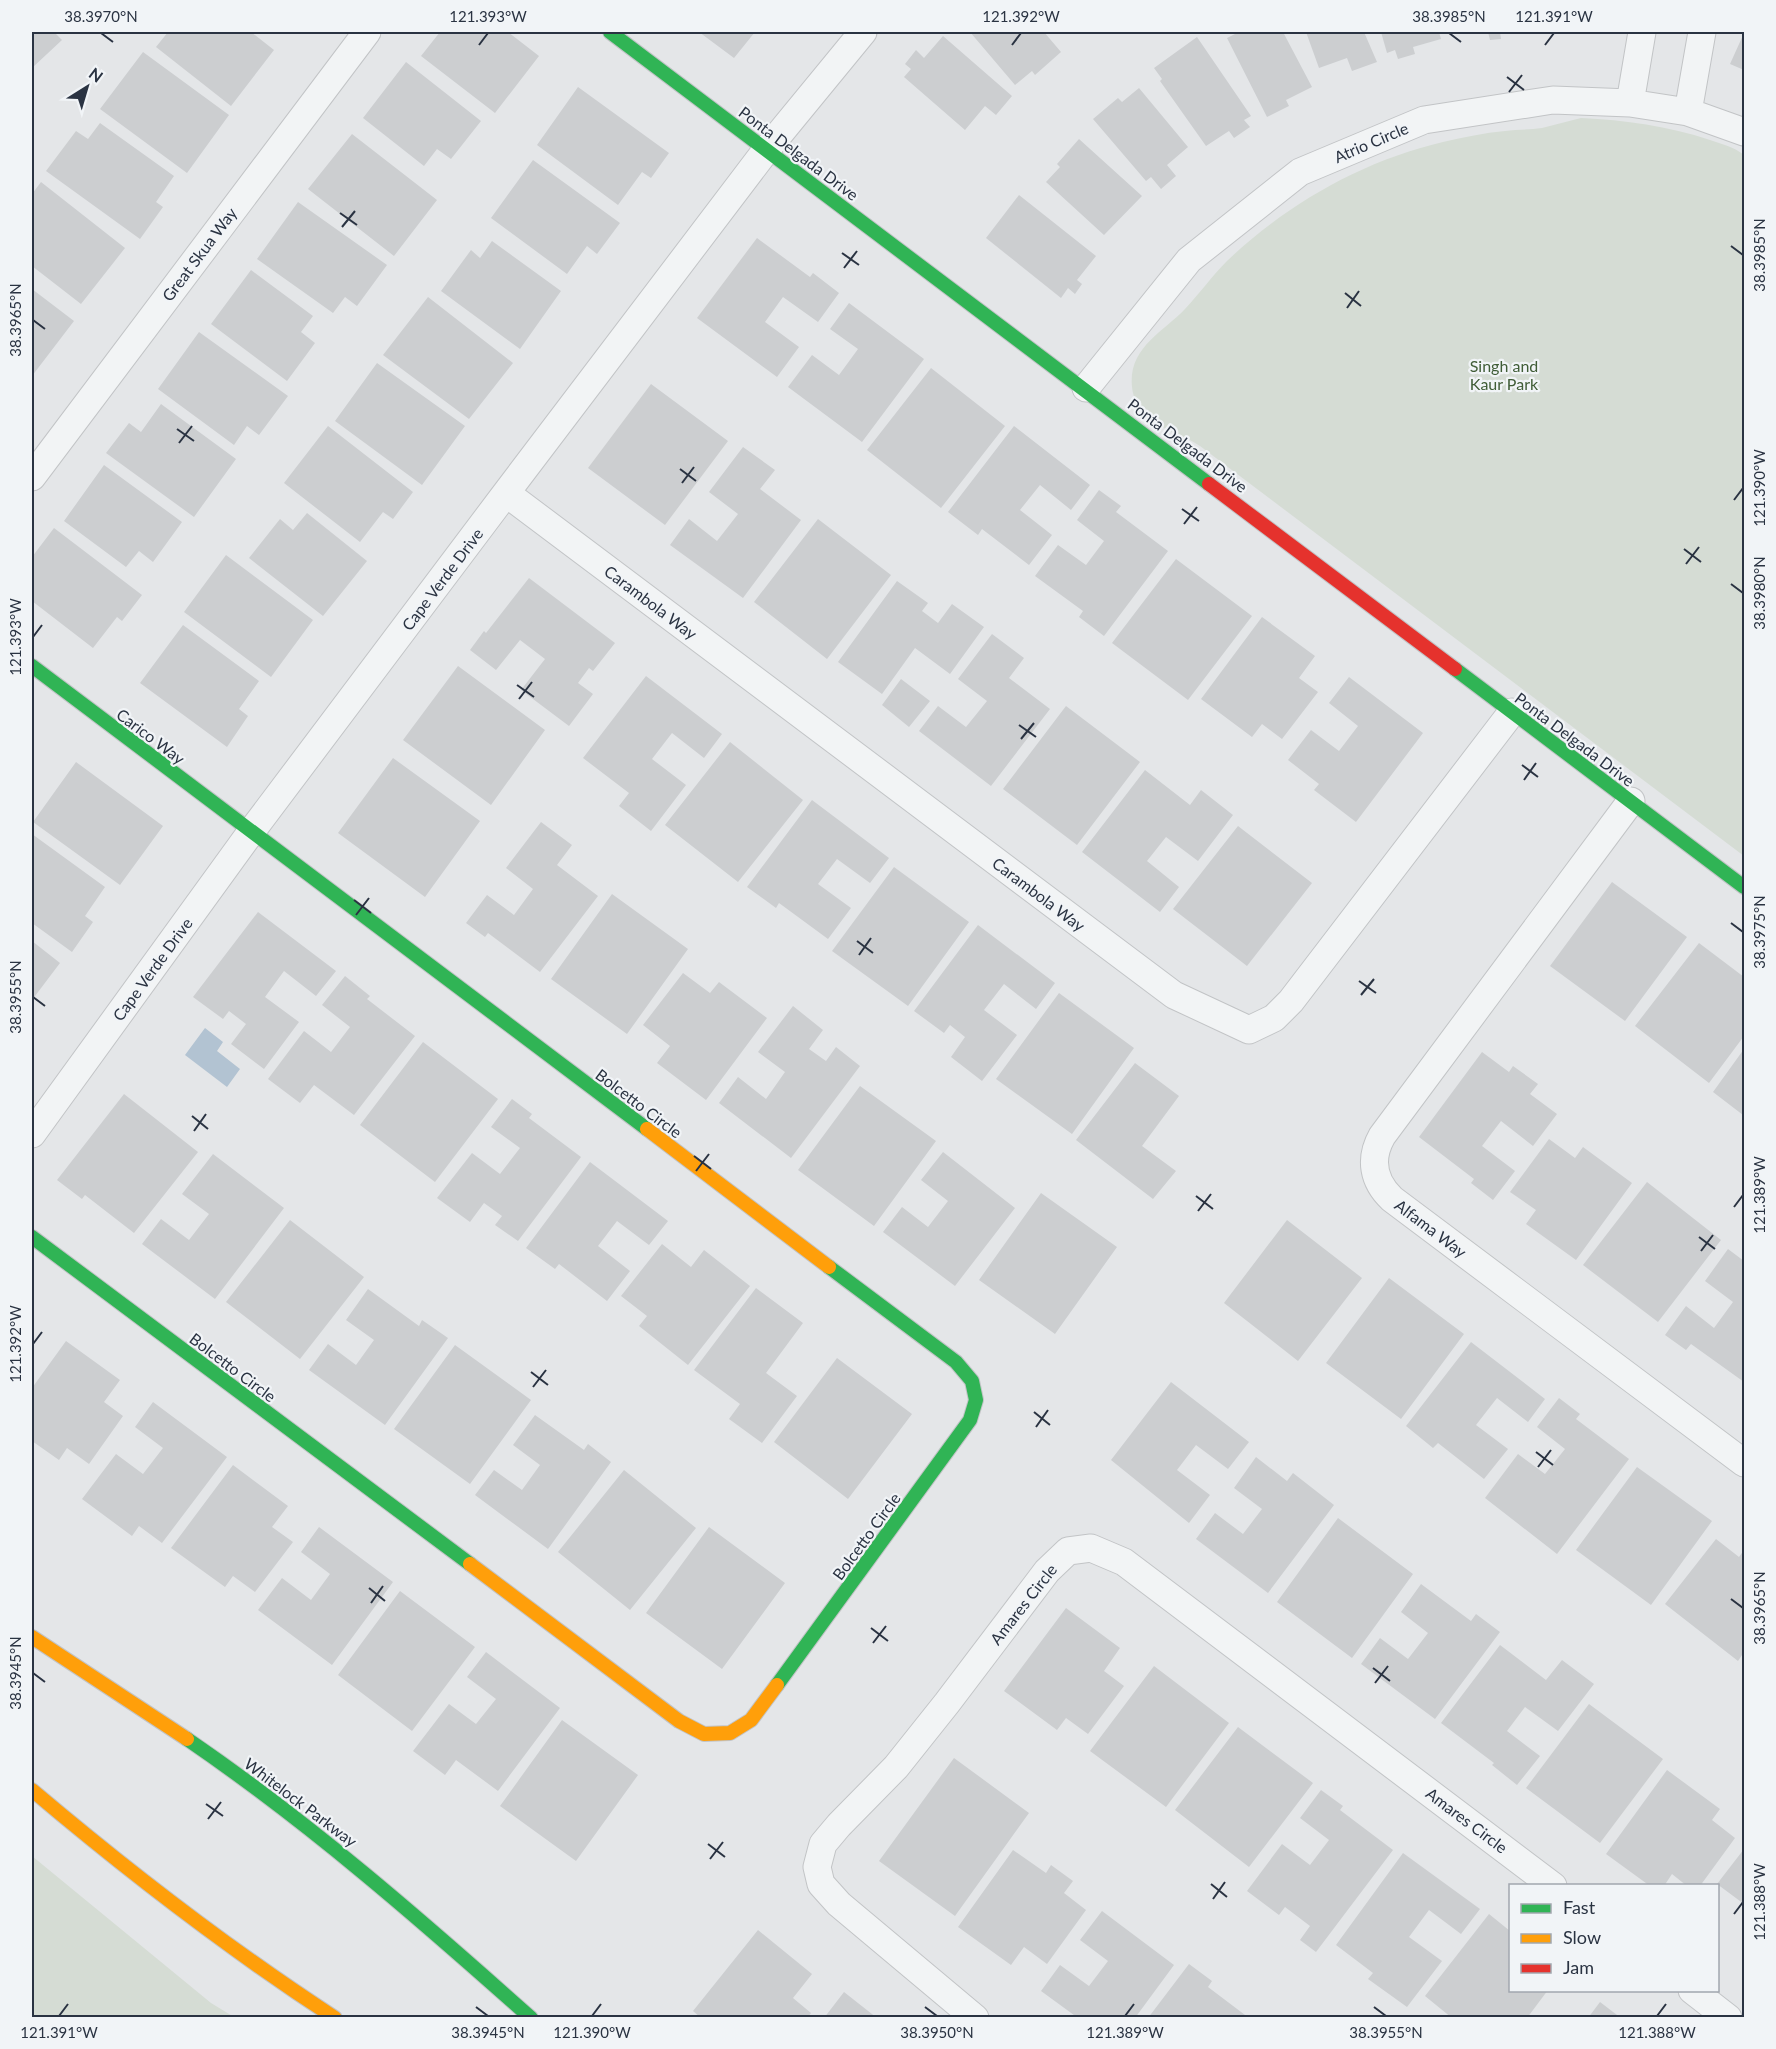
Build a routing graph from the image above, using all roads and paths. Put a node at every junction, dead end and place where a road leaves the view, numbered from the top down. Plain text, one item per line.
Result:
1 (367, 32) edge
2 (610, 32) edge
3 (863, 32) edge
4 (1642, 32) edge
5 (1702, 32) edge
6 (1630, 103) junction
7 (1688, 112) junction
8 (1744, 132) edge
9 (767, 148) junction
10 (1086, 388) junction
11 (32, 477) edge
12 (506, 493) junction
13 (32, 666) edge
14 (1512, 712) junction
15 (1631, 801) junction
16 (251, 832) junction
17 (1744, 887) edge
18 (32, 1134) edge
19 (32, 1237) edge
20 (1744, 1463) edge
21 (32, 1637) edge
22 (32, 1790) edge
23 (1550, 1884) edge
24 (1695, 1992) edge
25 (335, 2018) edge
26 (531, 2018) edge
27 (975, 2018) edge
28 (1728, 2018) edge

1 - 11 street, Great Skua Way
2 - 9 street, Ponta Delgada Drive
3 - 9 street, Cape Verde Drive
4 - 6 street
5 - 7 street
6 - 7 street, Atrio Circle
6 - 10 street, Atrio Circle
7 - 8 street, Atrio Circle
9 - 10 street, Ponta Delgada Drive
9 - 12 street, Cape Verde Drive
10 - 14 street, Ponta Delgada Drive
12 - 14 street, Carambola Way
12 - 16 street, Cape Verde Drive
13 - 16 street, Carico Way
14 - 15 street, Ponta Delgada Drive
15 - 17 street, Ponta Delgada Drive
15 - 20 street, Alfama Way
16 - 18 street, Cape Verde Drive
16 - 19 street, Bolcetto Circle
21 - 26 street, Whitelock Parkway
22 - 25 street
23 - 27 street, Amares Circle
24 - 28 street

